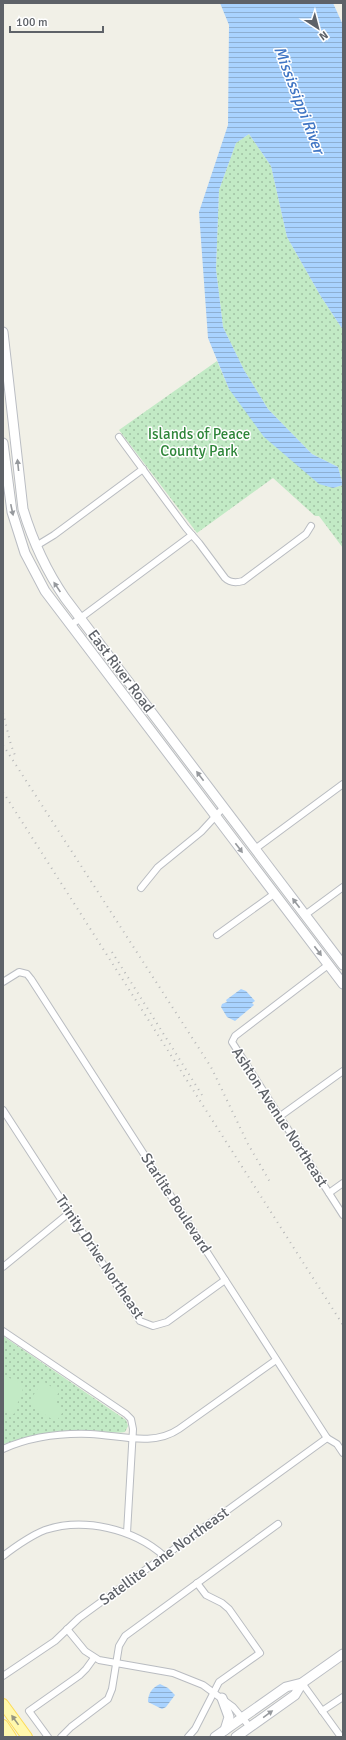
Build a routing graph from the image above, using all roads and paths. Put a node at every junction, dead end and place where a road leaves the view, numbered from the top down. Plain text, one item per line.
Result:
1 (3, 332) edge
2 (119, 438) dead end
3 (3, 443) edge
4 (143, 470) junction
5 (311, 526) dead end
6 (192, 535) junction
7 (36, 546) junction
8 (81, 618) junction
9 (71, 625) junction
10 (343, 784) edge
11 (224, 807) junction
12 (215, 817) junction
13 (255, 849) junction
14 (343, 887) edge
15 (141, 888) dead end
16 (274, 894) junction
17 (305, 915) junction
18 (217, 936) dead end
19 (343, 964) edge
20 (328, 965) junction
21 (3, 982) edge
22 (343, 984) edge
23 (343, 1071) edge
24 (3, 1110) edge
25 (279, 1117) junction
26 (343, 1183) edge
27 (329, 1193) junction
28 (69, 1213) junction
29 (343, 1215) edge
30 (3, 1267) edge
31 (225, 1280) junction
32 (3, 1331) edge
33 (276, 1360) junction
34 (132, 1438) junction
35 (327, 1438) junction
36 (3, 1449) edge
37 (343, 1453) edge
38 (278, 1524) dead end
39 (126, 1534) junction
40 (3, 1556) edge
41 (164, 1556) junction
42 (197, 1583) junction
43 (67, 1629) junction
44 (343, 1654) edge
45 (94, 1658) junction
46 (116, 1664) junction
47 (3, 1676) edge
48 (302, 1683) junction
49 (213, 1691) junction
50 (343, 1696) edge
51 (222, 1698) junction
52 (3, 1704) edge
53 (322, 1712) junction
54 (243, 1718) junction
55 (3, 1725) edge
56 (250, 1727) junction
57 (225, 1730) junction
58 (11, 1737) edge
59 (27, 1737) edge
60 (48, 1737) edge
61 (61, 1737) edge
62 (188, 1737) edge
63 (216, 1737) edge
64 (236, 1737) edge
65 (341, 1737) edge

7 -> 1 main road, East River Road
2 - 4 street
3 -> 9 main road, East River Road
4 - 6 street
4 - 7 street
5 - 6 street
6 - 8 street
8 -> 7 main road, East River Road
8 - 9 street
11 -> 8 main road, East River Road
9 - 12 main road, East River Road
10 - 13 street
11 - 12 street
11 - 13 main road, East River Road
12 - 15 street
12 -> 16 main road, East River Road
17 -> 13 main road, East River Road
14 - 17 street
16 - 18 street
16 -> 20 main road, East River Road
17 - 19 main road, East River Road
20 - 22 main road, East River Road
20 - 25 street, Ashton Avenue Northeast
21 - 31 street, Starlite Boulevard
23 - 25 street
24 - 28 street, Trinity Drive Northeast
25 - 27 street, Ashton Avenue Northeast
26 - 27 street
27 - 29 street, Ashton Avenue Northeast
28 - 30 street
28 - 31 street, Trinity Drive Northeast
31 - 33 street, Starlite Boulevard
32 - 34 street
33 - 34 street
33 - 35 street, Starlite Boulevard
34 - 36 street
34 - 39 street
35 - 37 street, Starlite Boulevard
35 - 41 street, Satellite Lane Northeast
38 - 42 street
39 - 40 street
39 - 41 street
41 - 43 street, Satellite Lane Northeast
42 - 46 street
42 - 49 street
43 - 45 street
43 - 47 street, Satellite Lane Northeast
44 - 48 main road
45 - 46 street
45 - 60 street
46 - 49 street
46 - 61 street
48 - 53 street
48 - 54 main road
56 -> 48 main road
49 - 51 street
49 - 62 street
50 - 53 street
51 - 54 street
51 - 57 main road
59 -> 52 main road
53 - 65 street
54 - 56 street
54 - 57 main road
55 - 58 main road
56 - 64 main road
57 - 63 main road

